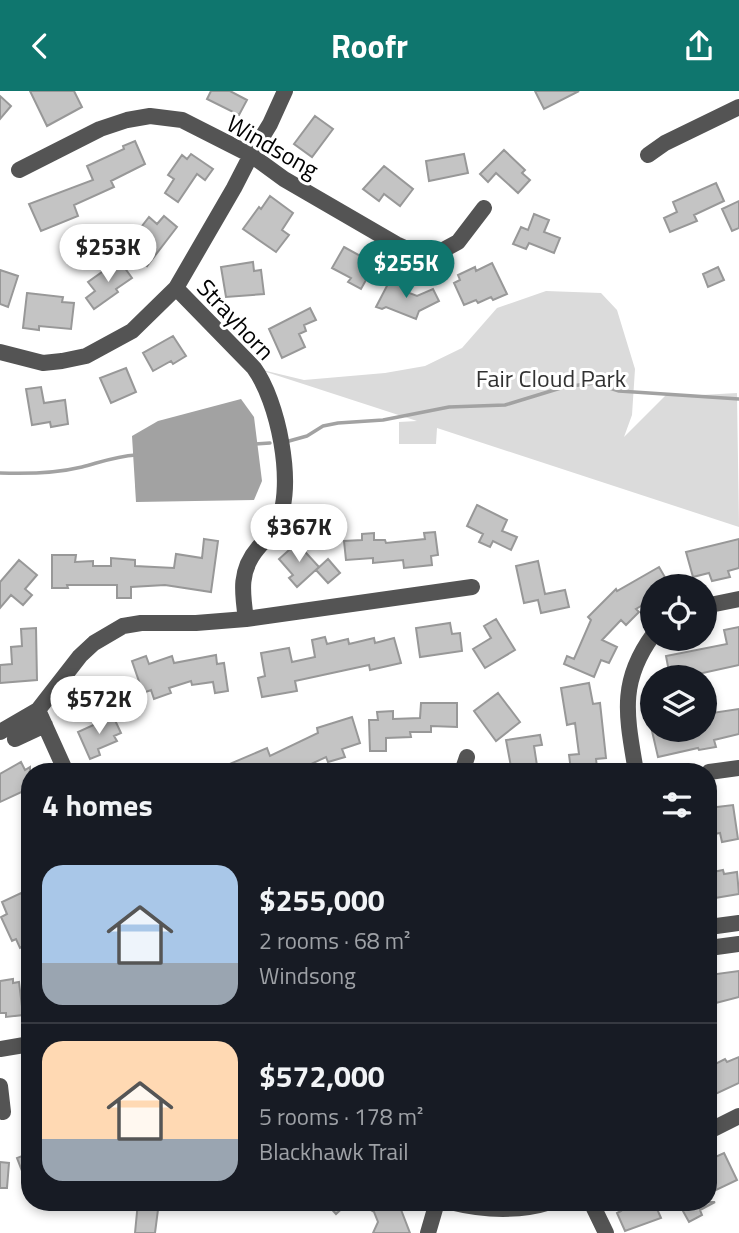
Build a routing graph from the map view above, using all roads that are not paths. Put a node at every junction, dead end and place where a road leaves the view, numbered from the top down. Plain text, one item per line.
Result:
1 (285, 91) edge
2 (739, 107) edge
3 (251, 155) junction
4 (648, 155) dead end
5 (19, 170) dead end
6 (484, 208) dead end
7 (176, 288) junction
8 (0, 352) edge
9 (472, 587) dead end
10 (739, 599) edge
11 (717, 604) edge
12 (246, 619) junction
13 (644, 651) edge
14 (41, 718) junction
15 (7, 736) edge
16 (62, 763) edge
17 (635, 763) edge
18 (739, 768) edge
19 (717, 771) edge
20 (739, 923) edge
21 (717, 926) edge
22 (739, 944) edge
23 (717, 946) edge
24 (21, 1046) edge
25 (0, 1049) edge
26 (0, 1086) edge
27 (3, 1112) dead end
28 (739, 1116) edge
29 (717, 1127) edge
30 (435, 1211) edge
31 (595, 1211) edge
32 (428, 1233) edge
33 (606, 1233) edge

1 - 3 street
2 - 4 street
3 - 5 street, Windsong
3 - 6 street, Windsong
3 - 7 street
7 - 8 street
7 - 12 street, Strayhorn
9 - 12 street
10 - 11 street
12 - 14 street
13 - 17 street
14 - 15 street
14 - 16 street
18 - 19 street
20 - 21 street
22 - 23 street
24 - 25 street
26 - 27 street
28 - 29 street
30 - 32 street
31 - 33 street

